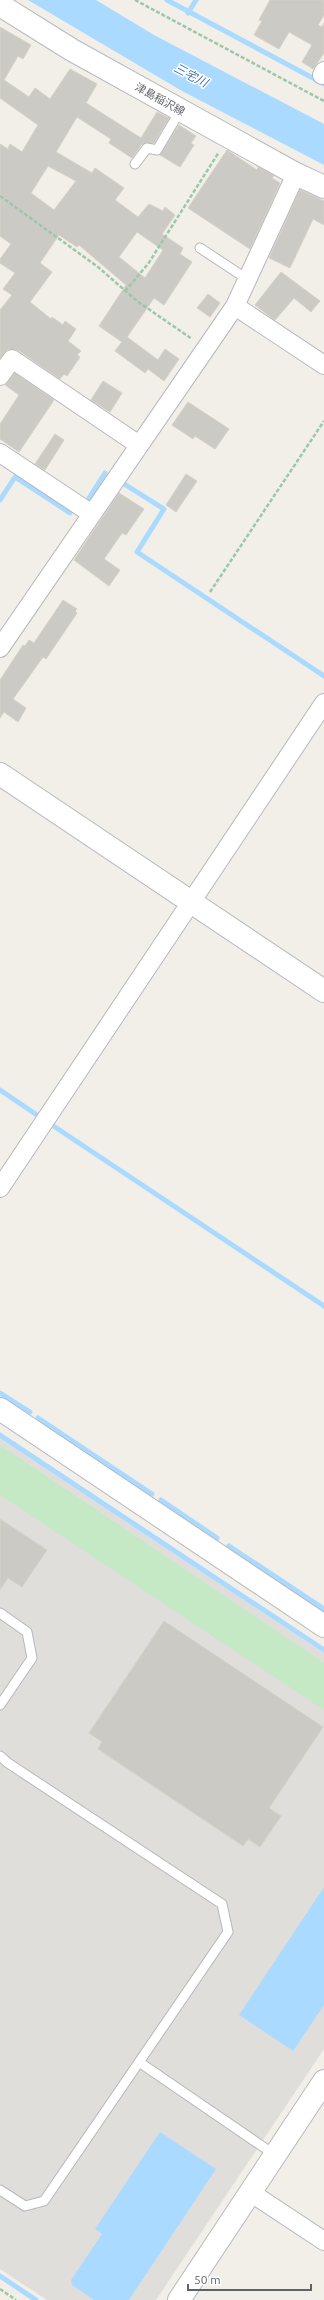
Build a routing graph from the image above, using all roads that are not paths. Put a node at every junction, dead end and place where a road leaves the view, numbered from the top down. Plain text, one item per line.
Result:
1 (0, 5) edge
2 (180, 111) junction
3 (135, 164) dead end
4 (296, 174) junction
5 (324, 187) edge
6 (200, 248) dead end
7 (247, 279) junction
8 (235, 306) junction
9 (324, 365) edge
10 (0, 376) edge
11 (139, 445) junction
12 (0, 452) edge
13 (92, 514) junction
14 (0, 648) edge
15 (324, 703) edge
16 (0, 774) edge
17 (191, 902) junction
18 (324, 990) edge
19 (0, 1188) edge
20 (0, 1409) edge
21 (0, 1613) edge
22 (324, 1626) edge
23 (0, 1705) edge
24 (0, 1756) edge
25 (138, 2062) junction
26 (324, 2081) edge
27 (275, 2155) junction
28 (0, 2190) edge
29 (250, 2192) junction
30 (324, 2241) edge
31 (179, 2300) edge

1 - 2 street, 津島稲沢線
2 - 3 lane
2 - 4 street, 津島稲沢線
4 - 5 street, 津島稲沢線
4 - 7 street
6 - 7 lane
7 - 8 street
8 - 9 street
8 - 11 street
10 - 11 street
11 - 13 street
12 - 13 street
13 - 14 street
15 - 17 street
16 - 17 street
17 - 18 street
17 - 19 street
20 - 22 street
21 - 23 lane
24 - 25 lane
25 - 27 lane
25 - 28 lane
26 - 27 street
27 - 29 street
29 - 30 street
29 - 31 street

